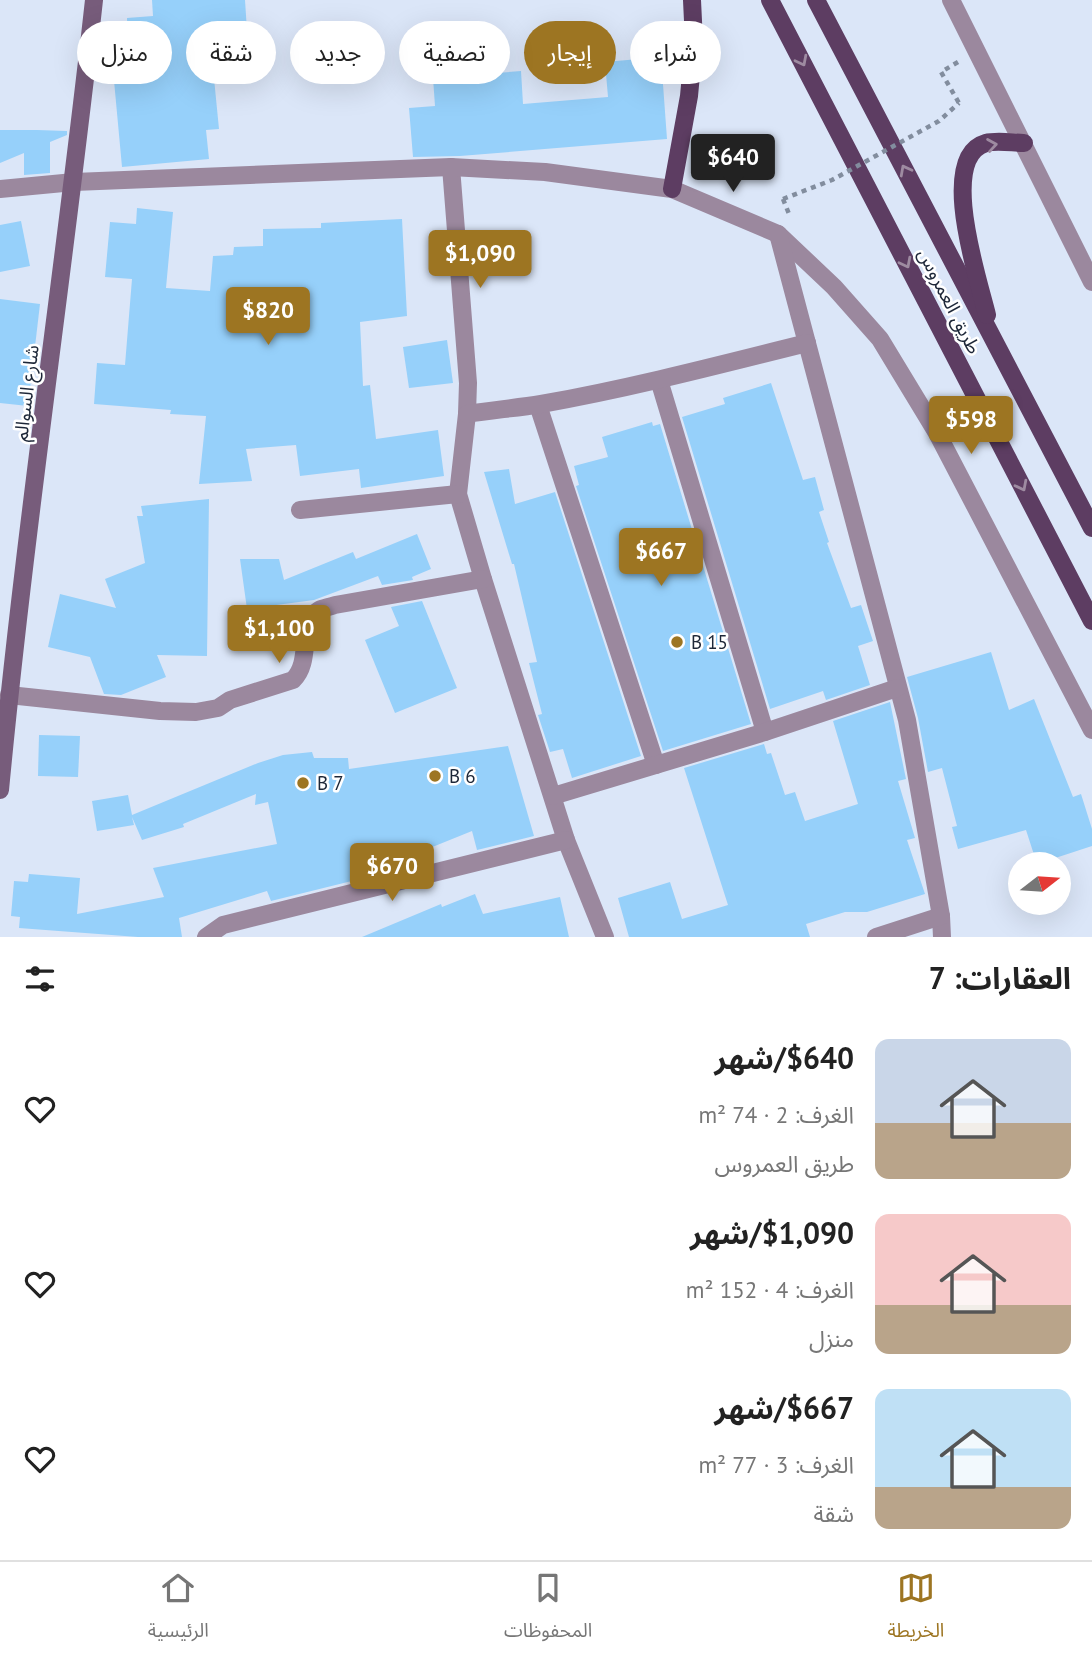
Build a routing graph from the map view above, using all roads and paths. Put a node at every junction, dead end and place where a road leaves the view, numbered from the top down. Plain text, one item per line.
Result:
1 (94, 0) edge
2 (692, 0) edge
3 (770, 0) edge
4 (816, 0) edge
5 (951, 0) edge
6 (977, 51) junction
7 (1024, 143) junction
8 (451, 167) junction
9 (74, 182) junction
10 (0, 189) edge
11 (672, 189) junction
12 (783, 198) dead end
13 (778, 234) junction
14 (1092, 282) edge
15 (993, 339) junction
16 (807, 343) junction
17 (659, 380) junction
18 (538, 405) junction
19 (467, 414) junction
20 (458, 494) junction
21 (300, 509) dead end
22 (1092, 528) edge
23 (483, 579) junction
24 (1092, 621) edge
25 (897, 688) junction
26 (9, 695) junction
27 (1092, 730) edge
28 (765, 732) junction
29 (656, 765) junction
30 (0, 790) edge
31 (553, 796) junction
32 (566, 840) junction
33 (941, 916) junction
34 (206, 937) edge
35 (605, 937) edge
36 (876, 937) edge
37 (942, 937) edge

1 - 9 main road, شارع السوالم
2 - 11 main road
3 -> 24 main road, طريق العمروس
15 -> 4 main road, طريق العمروس
5 - 6 street
6 - 7 street
6 - 12 path, bridge
7 - 14 street
15 -> 7 main road
8 - 9 street
8 - 11 street
8 - 19 street
9 - 10 street
9 - 26 main road, شارع السوالم
11 - 13 street
13 - 16 street
13 - 27 street
15 - 22 main road, طريق العمروس
16 - 17 street
16 - 25 street
17 - 18 street
17 - 28 street
18 - 19 street
18 - 29 street
19 - 20 street
20 - 21 street
20 - 23 street
23 - 26 street
23 - 31 street
25 - 28 street
25 - 33 street
26 - 30 main road, شارع السوالم
28 - 29 street
29 - 31 street
31 - 32 street
32 - 34 street
32 - 35 street
33 - 36 street
33 - 37 street

